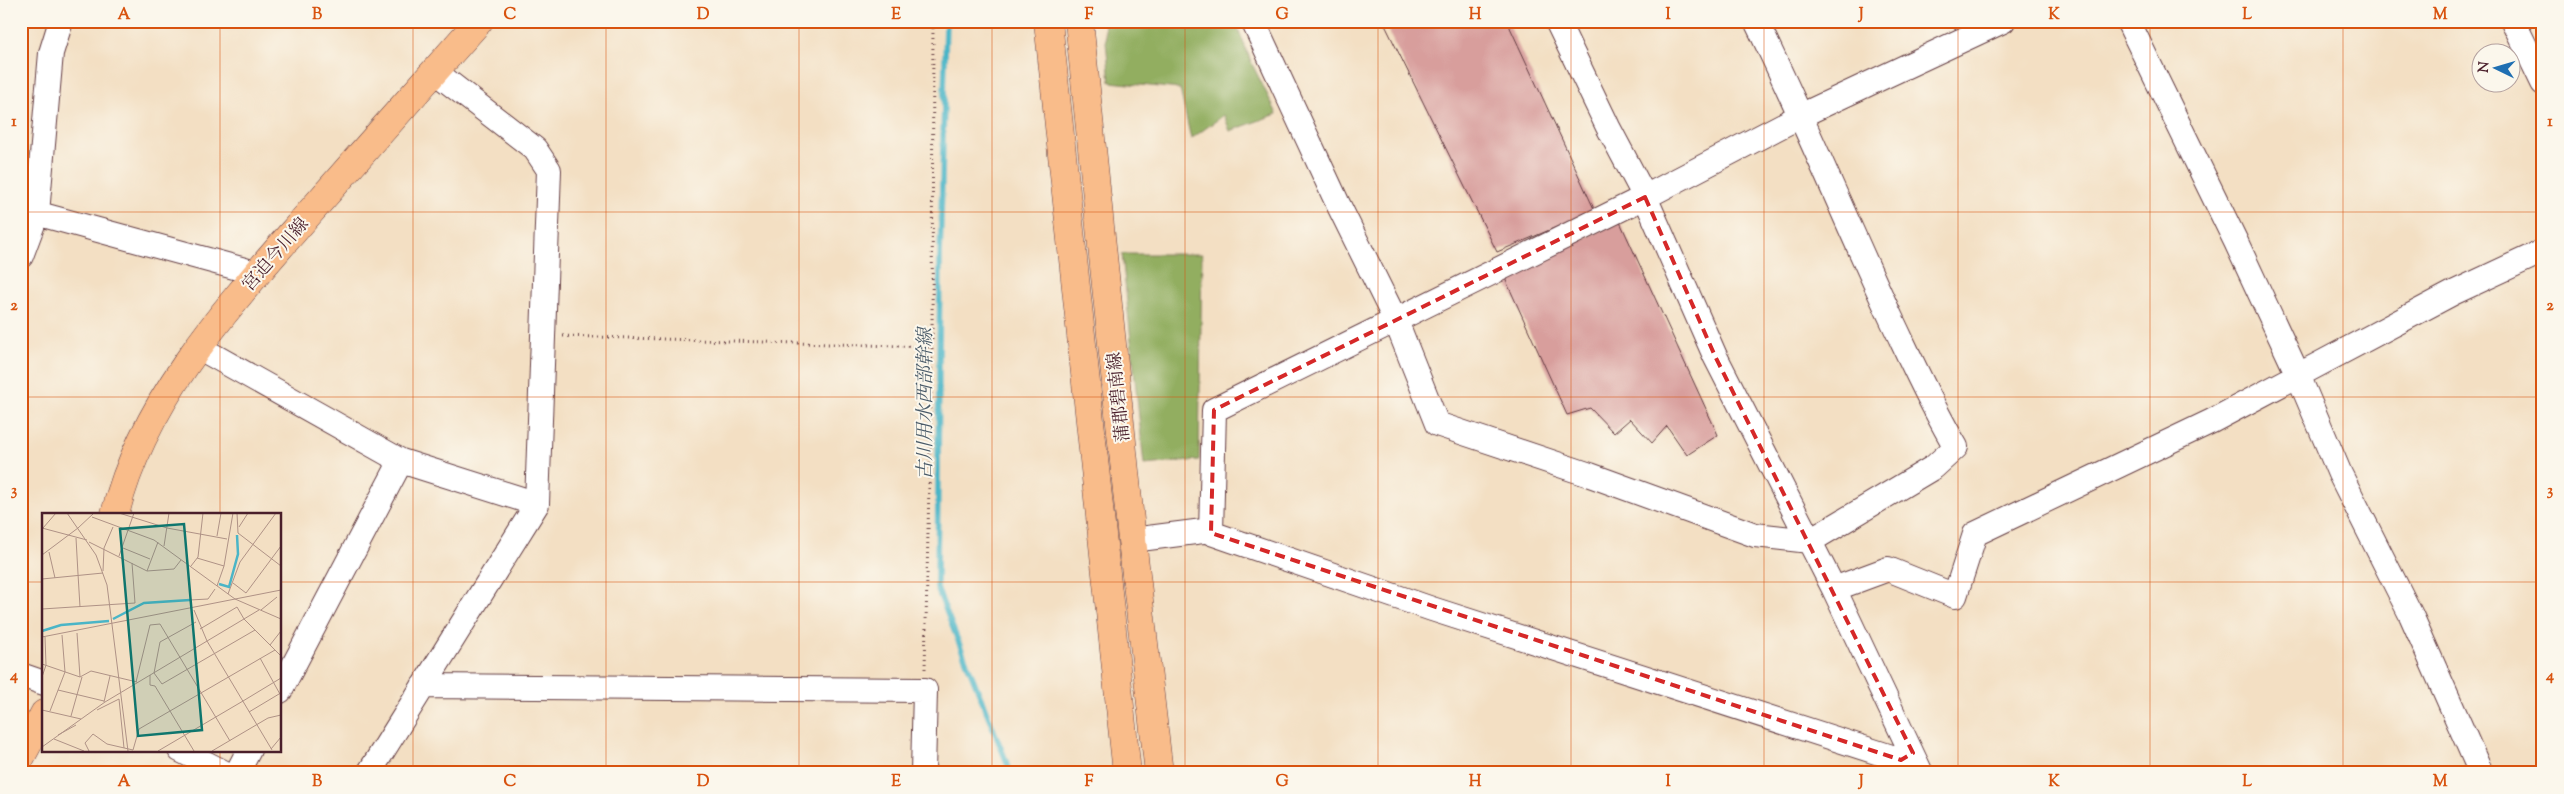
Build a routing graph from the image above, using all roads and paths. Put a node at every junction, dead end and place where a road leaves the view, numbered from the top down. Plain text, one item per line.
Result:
1 (61, 21) edge
2 (478, 21) edge
3 (933, 21) edge
4 (1048, 21) edge
5 (1079, 21) edge
6 (1252, 21) edge
7 (1557, 21) edge
8 (1756, 21) edge
9 (2003, 21) edge
10 (2128, 21) edge
11 (2513, 21) edge
12 (434, 71) junction
13 (2543, 84) edge
14 (1802, 115) junction
15 (1645, 197) junction
16 (29, 211) edge
17 (2543, 251) edge
18 (21, 256) edge
19 (255, 276) junction
20 (1396, 321) junction
21 (544, 335) junction
22 (198, 347) junction
23 (932, 347) junction
24 (2298, 375) junction
25 (401, 461) junction
26 (537, 504) junction
27 (115, 513) edge
28 (1211, 530) junction
29 (1132, 540) junction
30 (1810, 541) junction
31 (1834, 589) junction
32 (21, 675) edge
33 (42, 682) edge
34 (423, 686) junction
35 (281, 689) edge
36 (925, 690) junction
37 (42, 718) edge
38 (184, 752) edge
39 (247, 752) edge
40 (21, 757) edge
41 (1908, 765) edge
42 (225, 773) edge
43 (237, 773) edge
44 (369, 773) edge
45 (923, 773) edge
46 (1127, 773) edge
47 (1159, 773) edge
48 (2481, 773) edge

1 - 16 street
2 - 12 main road, 宮迫今川線
3 - 23 path
4 - 46 main road, 蒲郡碧南線
5 - 29 main road, 蒲郡碧南線
6 - 20 street
7 - 15 street
8 - 14 street
9 - 14 street
10 - 24 street
11 - 13 street
12 - 19 main road, 宮迫今川線
12 - 21 street
14 - 15 street
14 - 30 street
15 - 20 street
15 - 30 street
16 - 18 street
16 - 19 street
17 - 24 street
19 - 22 main road, 宮迫今川線
20 - 28 street
20 - 30 street
21 - 23 path
21 - 26 street
22 - 25 street
22 - 27 main road, 宮迫今川線
23 - 36 path
24 - 31 street
24 - 48 street
25 - 26 street
25 - 35 street
26 - 34 street
28 - 29 street
28 - 41 street
29 - 47 main road, 蒲郡碧南線
30 - 31 street
31 - 41 street
32 - 33 street
34 - 36 street
34 - 44 street
36 - 45 street
37 - 40 main road
38 - 42 street
39 - 43 street

